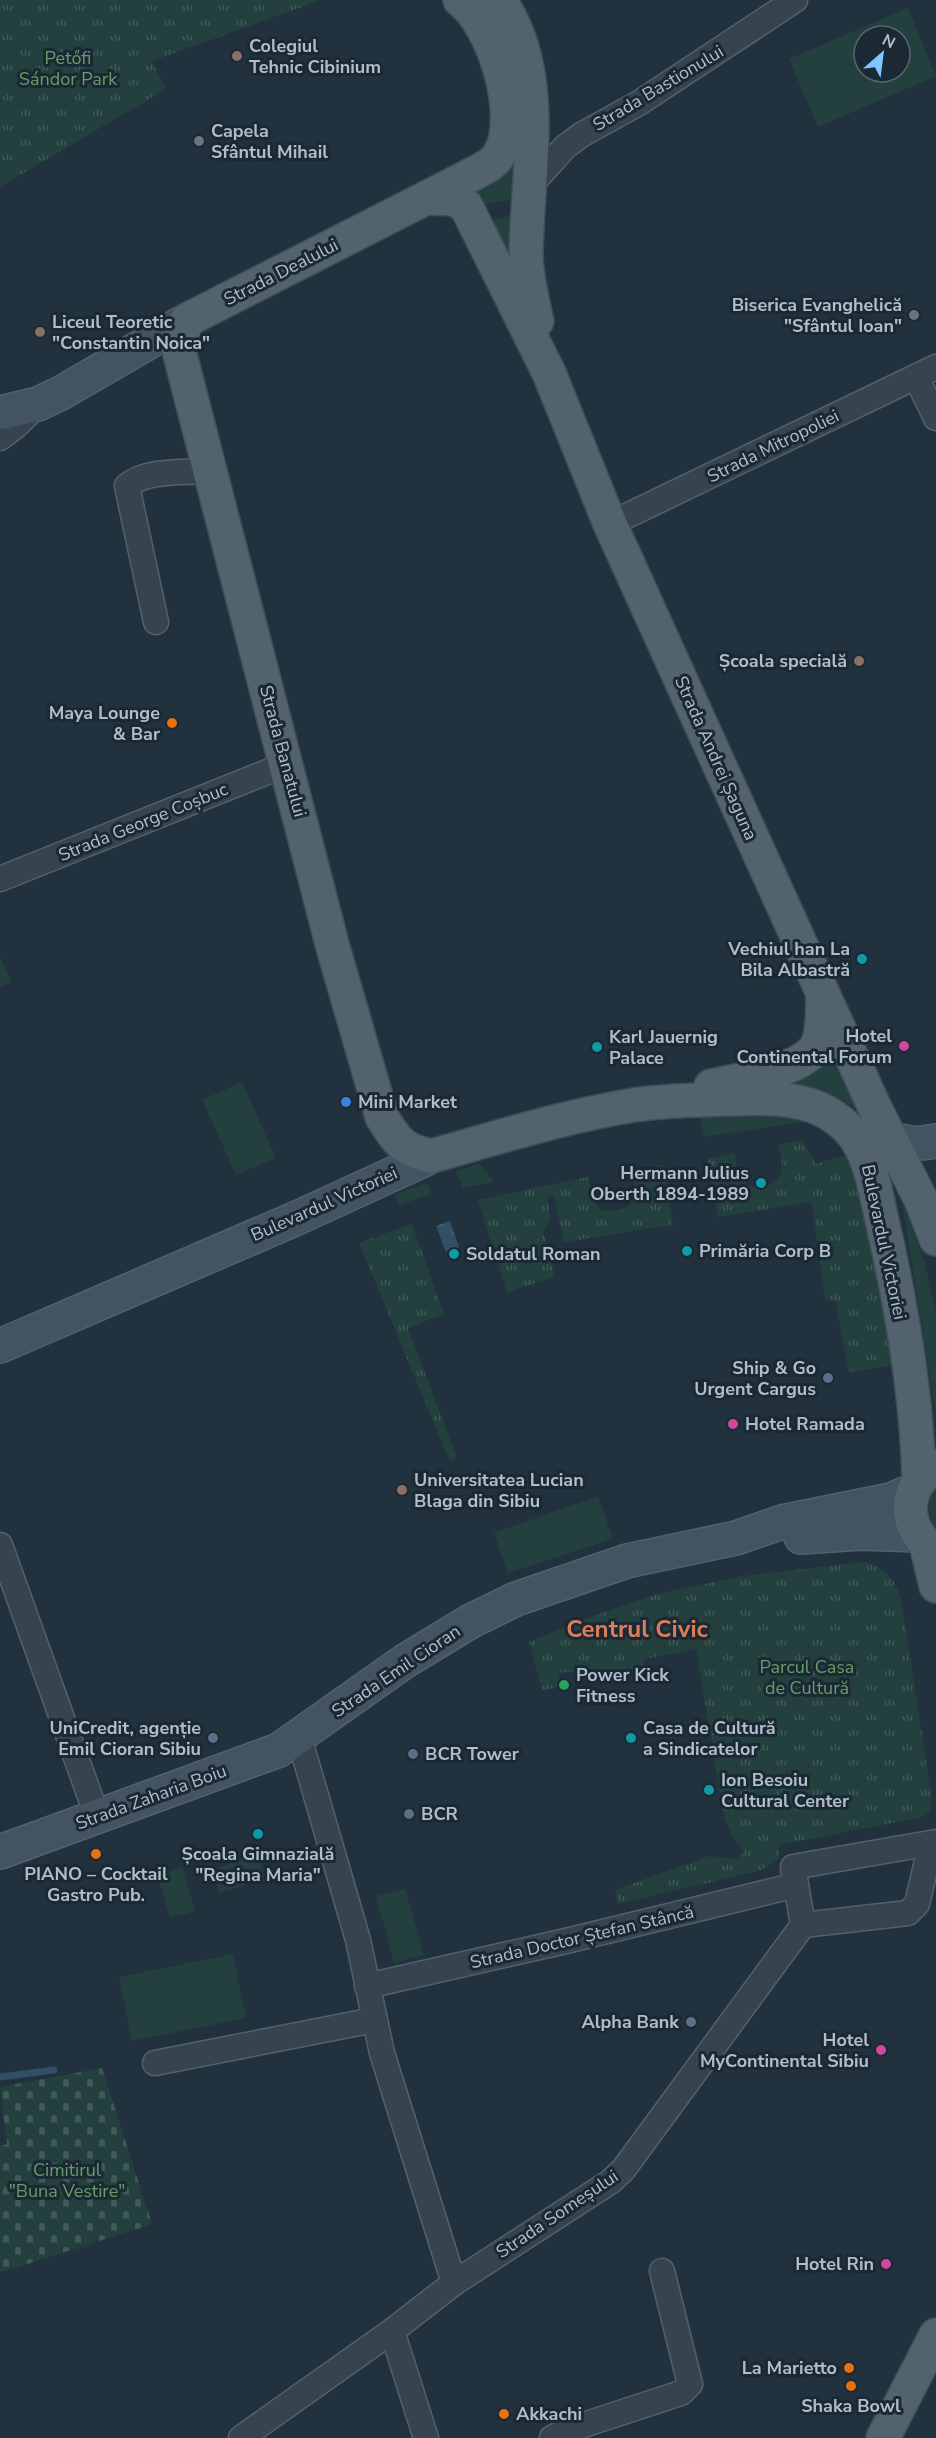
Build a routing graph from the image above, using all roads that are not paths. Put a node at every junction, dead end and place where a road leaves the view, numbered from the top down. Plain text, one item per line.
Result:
1 (460, 0) edge
2 (500, 0) edge
3 (795, 0) edge
4 (530, 186) junction
5 (427, 198) junction
6 (187, 320) junction
7 (926, 372) edge
8 (549, 373) junction
9 (38, 404) junction
10 (0, 413) edge
11 (936, 418) edge
12 (0, 438) edge
13 (210, 471) junction
14 (610, 524) junction
15 (156, 622) dead end
16 (287, 764) junction
17 (0, 879) edge
18 (823, 993) junction
19 (662, 1101) junction
20 (892, 1139) junction
21 (936, 1141) edge
22 (432, 1156) junction
23 (936, 1239) edge
24 (0, 1346) edge
25 (923, 1478) edge
26 (736, 1538) junction
27 (926, 1544) edge
28 (0, 1545) edge
29 (936, 1586) edge
30 (299, 1737) junction
31 (97, 1816) junction
32 (934, 1843) edge
33 (0, 1852) edge
34 (796, 1885) junction
35 (803, 1925) junction
36 (368, 1986) junction
37 (374, 2020) junction
38 (155, 2063) dead end
39 (662, 2271) dead end
40 (454, 2283) junction
41 (392, 2331) junction
42 (934, 2342) edge
43 (241, 2438) edge
44 (426, 2438) edge
45 (552, 2438) edge
46 (883, 2438) edge

1 - 5 main road, Strada Dealului
2 - 4 main road, Strada Andrei Șaguna
3 - 4 street, Strada Bastionului
4 - 8 main road, Strada Andrei Șaguna
5 - 6 main road, Strada Dealului
5 - 8 main road, Strada Andrei Șaguna
6 - 9 street, Strada Dealului
6 - 13 main road, Strada Banatului
7 - 11 street
7 - 14 street, Strada Mitropoliei
8 - 14 main road, Strada Andrei Șaguna
9 - 10 street, Strada Dealului
9 - 12 street
13 - 15 street
13 - 16 main road, Strada Banatului
14 - 18 main road, Strada Andrei Șaguna
16 - 17 street, Strada George Coșbuc
16 - 22 main road, Strada Banatului
18 - 19 main road, Bulevardul Victoriei
18 - 20 main road, Strada Andrei Șaguna
19 - 22 main road, Bulevardul Victoriei
19 - 25 main road, Bulevardul Victoriei
20 - 21 street
20 - 23 main road, Strada Andrei Șaguna
22 - 24 street, Bulevardul Victoriei
25 - 26 street, Strada Emil Cioran
25 - 27 main road, Bulevardul Victoriei
26 - 27 street, Strada Emil Cioran
26 - 30 street, Strada Emil Cioran
27 - 29 main road, Bulevardul Victoriei
28 - 31 street
30 - 31 street, Strada Zaharia Boiu
30 - 36 street
31 - 33 street, Strada Zaharia Boiu
32 - 34 street
32 - 35 street
34 - 35 street
34 - 36 street, Strada Doctor Ștefan Stâncă
35 - 40 street, Strada Someșului
36 - 37 street
37 - 38 street
37 - 40 street
39 - 45 street
40 - 41 street, Strada Someșului
41 - 43 street, Strada Someșului
41 - 44 street
42 - 46 main road

